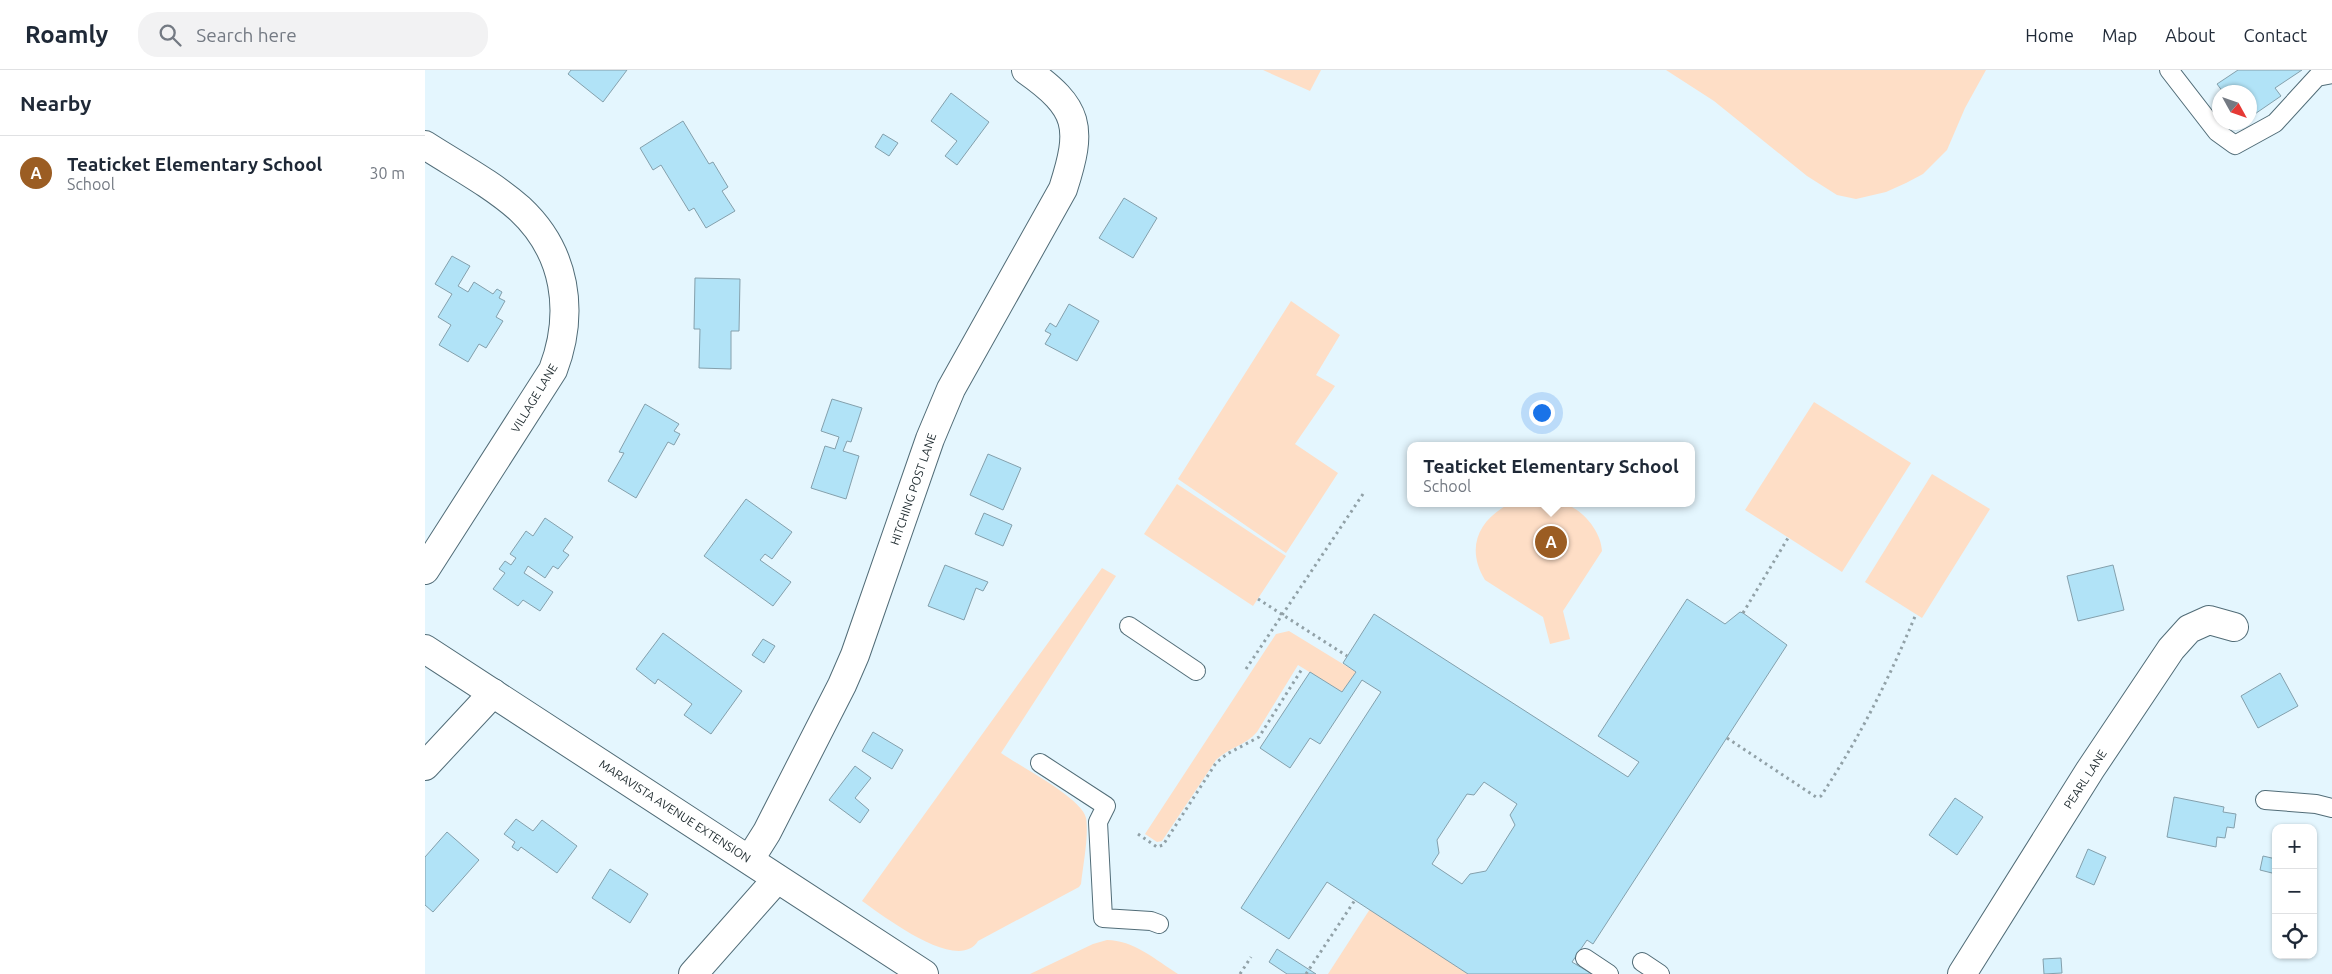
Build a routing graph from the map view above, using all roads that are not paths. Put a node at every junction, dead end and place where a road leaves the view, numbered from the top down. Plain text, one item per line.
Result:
1 (1026, 70) edge
2 (2169, 70) edge
3 (2332, 74) edge
4 (425, 145) edge
5 (425, 570) edge
6 (1129, 626) dead end
7 (2234, 627) dead end
8 (425, 649) edge
9 (1196, 671) dead end
10 (493, 693) junction
11 (1040, 763) dead end
12 (425, 766) edge
13 (2265, 800) dead end
14 (2332, 808) edge
15 (750, 859) junction
16 (777, 879) junction
17 (1159, 924) dead end
18 (1585, 958) dead end
19 (1642, 962) dead end
20 (693, 974) edge
21 (924, 974) edge
22 (1609, 974) edge
23 (1660, 974) edge
24 (1962, 974) edge

1 - 15 street, HITCHING POST LANE
2 - 3 lane
4 - 5 street, VILLAGE LANE
6 - 9 lane
7 - 24 street, PEARL LANE
8 - 10 street, MARAVISTA AVENUE EXTENSION
10 - 12 street
10 - 15 street, MARAVISTA AVENUE EXTENSION
11 - 17 lane
13 - 14 lane
15 - 16 street, MARAVISTA AVENUE EXTENSION
16 - 20 street
16 - 21 street, MARAVISTA AVENUE EXTENSION
18 - 22 lane
19 - 23 lane

